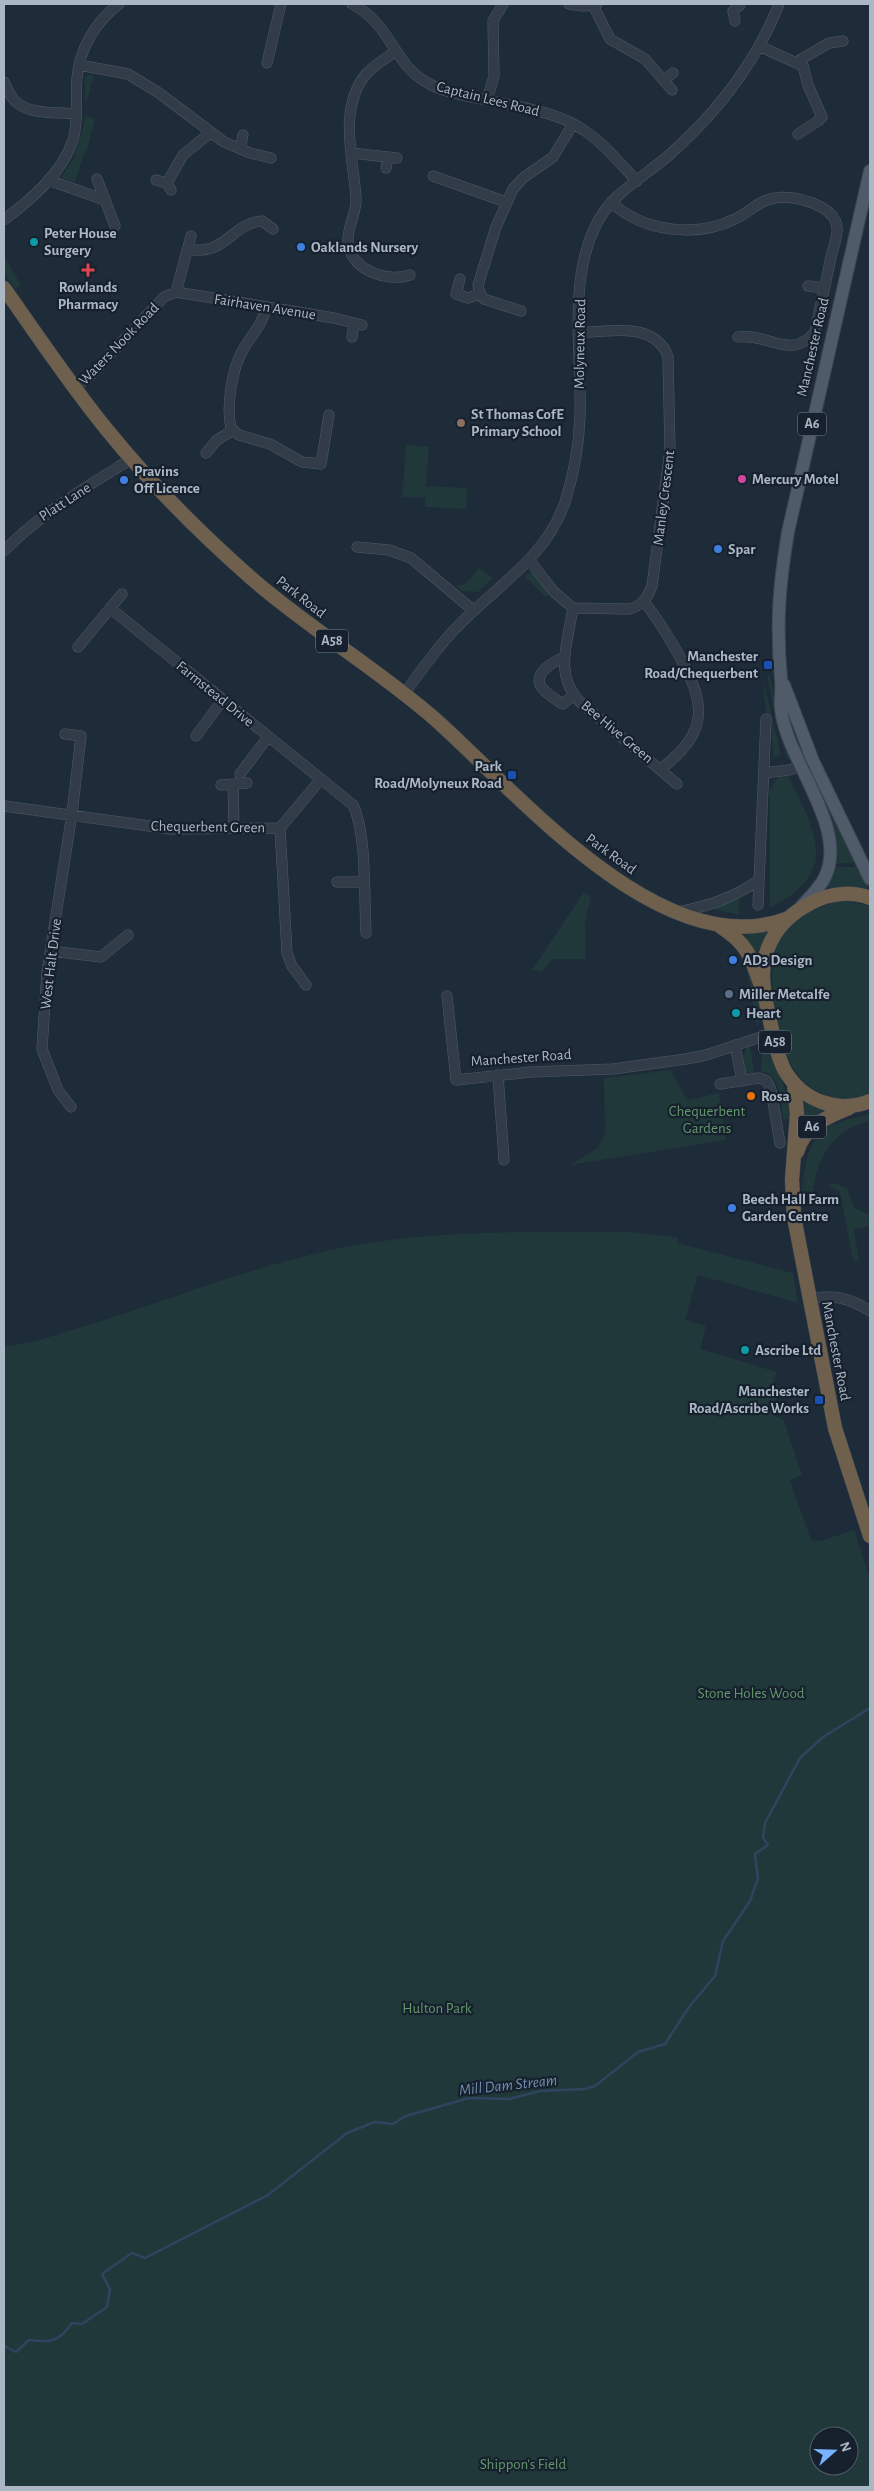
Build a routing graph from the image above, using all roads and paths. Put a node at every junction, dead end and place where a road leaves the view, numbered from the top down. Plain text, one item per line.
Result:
1 (119, 4) edge
2 (281, 4) edge
3 (352, 4) edge
4 (503, 4) edge
5 (569, 4) edge
6 (595, 4) edge
7 (779, 4) edge
8 (844, 41) dead end
9 (760, 46) junction
10 (396, 50) junction
11 (798, 62) junction
12 (267, 63) dead end
13 (79, 66) junction
14 (673, 73) dead end
15 (664, 80) junction
16 (4, 82) edge
17 (672, 90) dead end
18 (488, 100) junction
19 (76, 114) junction
20 (573, 124) junction
21 (210, 132) junction
22 (798, 134) dead end
23 (243, 135) dead end
24 (240, 149) junction
25 (351, 153) junction
26 (271, 158) dead end
27 (386, 168) dead end
28 (870, 171) edge
29 (433, 176) dead end
30 (48, 180) junction
31 (97, 180) dead end
32 (156, 180) dead end
33 (637, 181) junction
34 (868, 188) edge
35 (105, 200) junction
36 (506, 202) junction
37 (611, 202) junction
38 (4, 220) edge
39 (115, 226) dead end
40 (272, 229) dead end
41 (191, 236) dead end
42 (188, 249) junction
43 (410, 275) dead end
44 (460, 279) dead end
45 (808, 286) dead end
46 (4, 288) edge
47 (824, 288) junction
48 (176, 292) junction
49 (480, 294) junction
50 (266, 307) junction
51 (521, 312) dead end
52 (578, 333) junction
53 (352, 337) dead end
54 (738, 337) dead end
55 (75, 388) junction
56 (329, 415) dead end
57 (233, 430) junction
58 (206, 453) dead end
59 (131, 459) junction
60 (5, 547) edge
61 (357, 547) dead end
62 (530, 561) junction
63 (122, 594) dead end
64 (644, 602) junction
65 (110, 608) junction
66 (573, 608) junction
67 (474, 611) junction
68 (78, 646) dead end
69 (564, 658) junction
70 (781, 680) junction
71 (404, 694) junction
72 (573, 695) junction
73 (222, 701) junction
74 (766, 719) dead end
75 (196, 729) dead end
76 (65, 734) dead end
77 (268, 737) junction
78 (813, 761) junction
79 (800, 767) junction
80 (661, 769) junction
81 (240, 774) dead end
82 (764, 774) junction
83 (321, 779) junction
84 (247, 783) dead end
85 (233, 784) junction
86 (677, 784) dead end
87 (221, 785) dead end
88 (4, 806) edge
89 (72, 814) junction
90 (234, 828) junction
91 (280, 828) junction
92 (870, 879) edge
93 (759, 880) junction
94 (337, 882) dead end
95 (363, 882) junction
96 (870, 898) edge
97 (758, 905) dead end
98 (799, 909) junction
99 (678, 912) junction
100 (786, 919) junction
101 (720, 926) junction
102 (366, 933) dead end
103 (128, 934) dead end
104 (51, 951) junction
105 (306, 985) dead end
106 (447, 996) dead end
107 (765, 998) junction
108 (773, 1033) junction
109 (735, 1045) junction
110 (498, 1075) junction
111 (742, 1081) junction
112 (794, 1083) junction
113 (720, 1084) dead end
114 (870, 1101) edge
115 (71, 1107) dead end
116 (852, 1107) junction
117 (780, 1143) dead end
118 (504, 1160) dead end
119 (794, 1167) junction
120 (809, 1299) junction
121 (870, 1311) edge
122 (870, 1536) edge

1 - 13 street
2 - 12 street
3 - 10 street, Captain Lees Road
4 - 18 street
5 - 6 street
6 - 15 street
7 - 9 street, Molyneux Road
8 - 11 street
9 - 11 street
9 - 33 street, Molyneux Road
10 - 18 street, Captain Lees Road
10 - 25 street
11 - 22 street
13 - 19 street
13 - 21 street
14 - 15 street
15 - 17 street
16 - 19 street
18 - 20 street, Captain Lees Road
19 - 30 street
20 - 33 street, Captain Lees Road
20 - 36 street
21 - 24 street
21 - 32 street
23 - 24 street
24 - 26 street
25 - 27 street
25 - 43 street
28 - 34 main road, Manchester Road / A6
29 - 36 street
30 - 35 street
30 - 38 street
31 - 35 street
33 - 37 street, Molyneux Road
34 - 70 main road, Manchester Road / A6
35 - 39 street
36 - 49 street
37 - 47 street
37 - 52 street, Molyneux Road
40 - 42 street
41 - 42 street
42 - 48 street
44 - 49 street
45 - 47 street
46 - 55 highway, Park Road / A58
47 - 54 street
48 - 50 street, Fairhaven Avenue
48 - 55 street, Waters Nook Road
49 - 51 street
50 - 53 street, Fairhaven Avenue
50 - 57 street
52 - 62 street, Molyneux Road
52 - 64 street, Manley Crescent
55 - 59 highway, Park Road / A58
56 - 57 street
57 - 58 street
59 - 60 street, Platt Lane
59 - 71 highway, Park Road / A58
61 - 67 street
62 - 66 street
62 - 67 street, Molyneux Road
63 - 65 street
64 - 66 street
64 - 80 street, Bee Hive Green
65 - 68 street
65 - 73 street, Farmstead Drive
66 - 69 street, Bee Hive Green
67 - 71 street, Molyneux Road
69 - 72 street, Bee Hive Green
69 - 72 street, Bee Hive Green
70 - 78 main road, Manchester Road / A6
70 - 79 main road, Manchester Road / A6
71 - 99 highway, Park Road / A58
72 - 80 street, Bee Hive Green
73 - 75 street
73 - 77 street, Farmstead Drive
74 - 82 street
76 - 89 street, West Halt Drive
77 - 81 street
77 - 83 street, Farmstead Drive
78 - 79 street
78 - 92 main road, Manchester Road / A6
79 - 82 street
79 - 98 main road, Manchester Road / A6
80 - 86 street, Bee Hive Green
82 - 93 street
83 - 91 street
83 - 95 street, Farmstead Drive
84 - 85 street
85 - 87 street
85 - 90 street
88 - 89 street, Chequerbent Green
89 - 90 street, Chequerbent Green
89 - 104 street, West Halt Drive
90 - 91 street, Chequerbent Green
91 - 105 street, Chequerbent Green
93 - 97 street
93 - 99 street
94 - 95 street
95 - 102 street, Farmstead Drive
96 - 98 highway, A58
98 - 100 highway, A58
99 - 101 highway, Park Road / A58
100 - 101 highway, Park Road / A58
100 - 107 highway, A58
101 - 107 highway, Park Road / A58
103 - 104 street
104 - 115 street, West Halt Drive
106 - 110 street, Manchester Road
107 - 108 highway, A58
108 - 109 street, Manchester Road
108 - 112 highway, A58
109 - 110 street, Manchester Road
109 - 111 street
110 - 118 street
111 - 113 street
111 - 117 street
112 - 116 highway, A58
112 - 119 highway, Manchester Road / A6
114 - 116 highway, A58
116 - 119 highway, Manchester Road / A6
119 - 120 highway, Manchester Road / A6
120 - 121 street
120 - 122 highway, Manchester Road / A6

